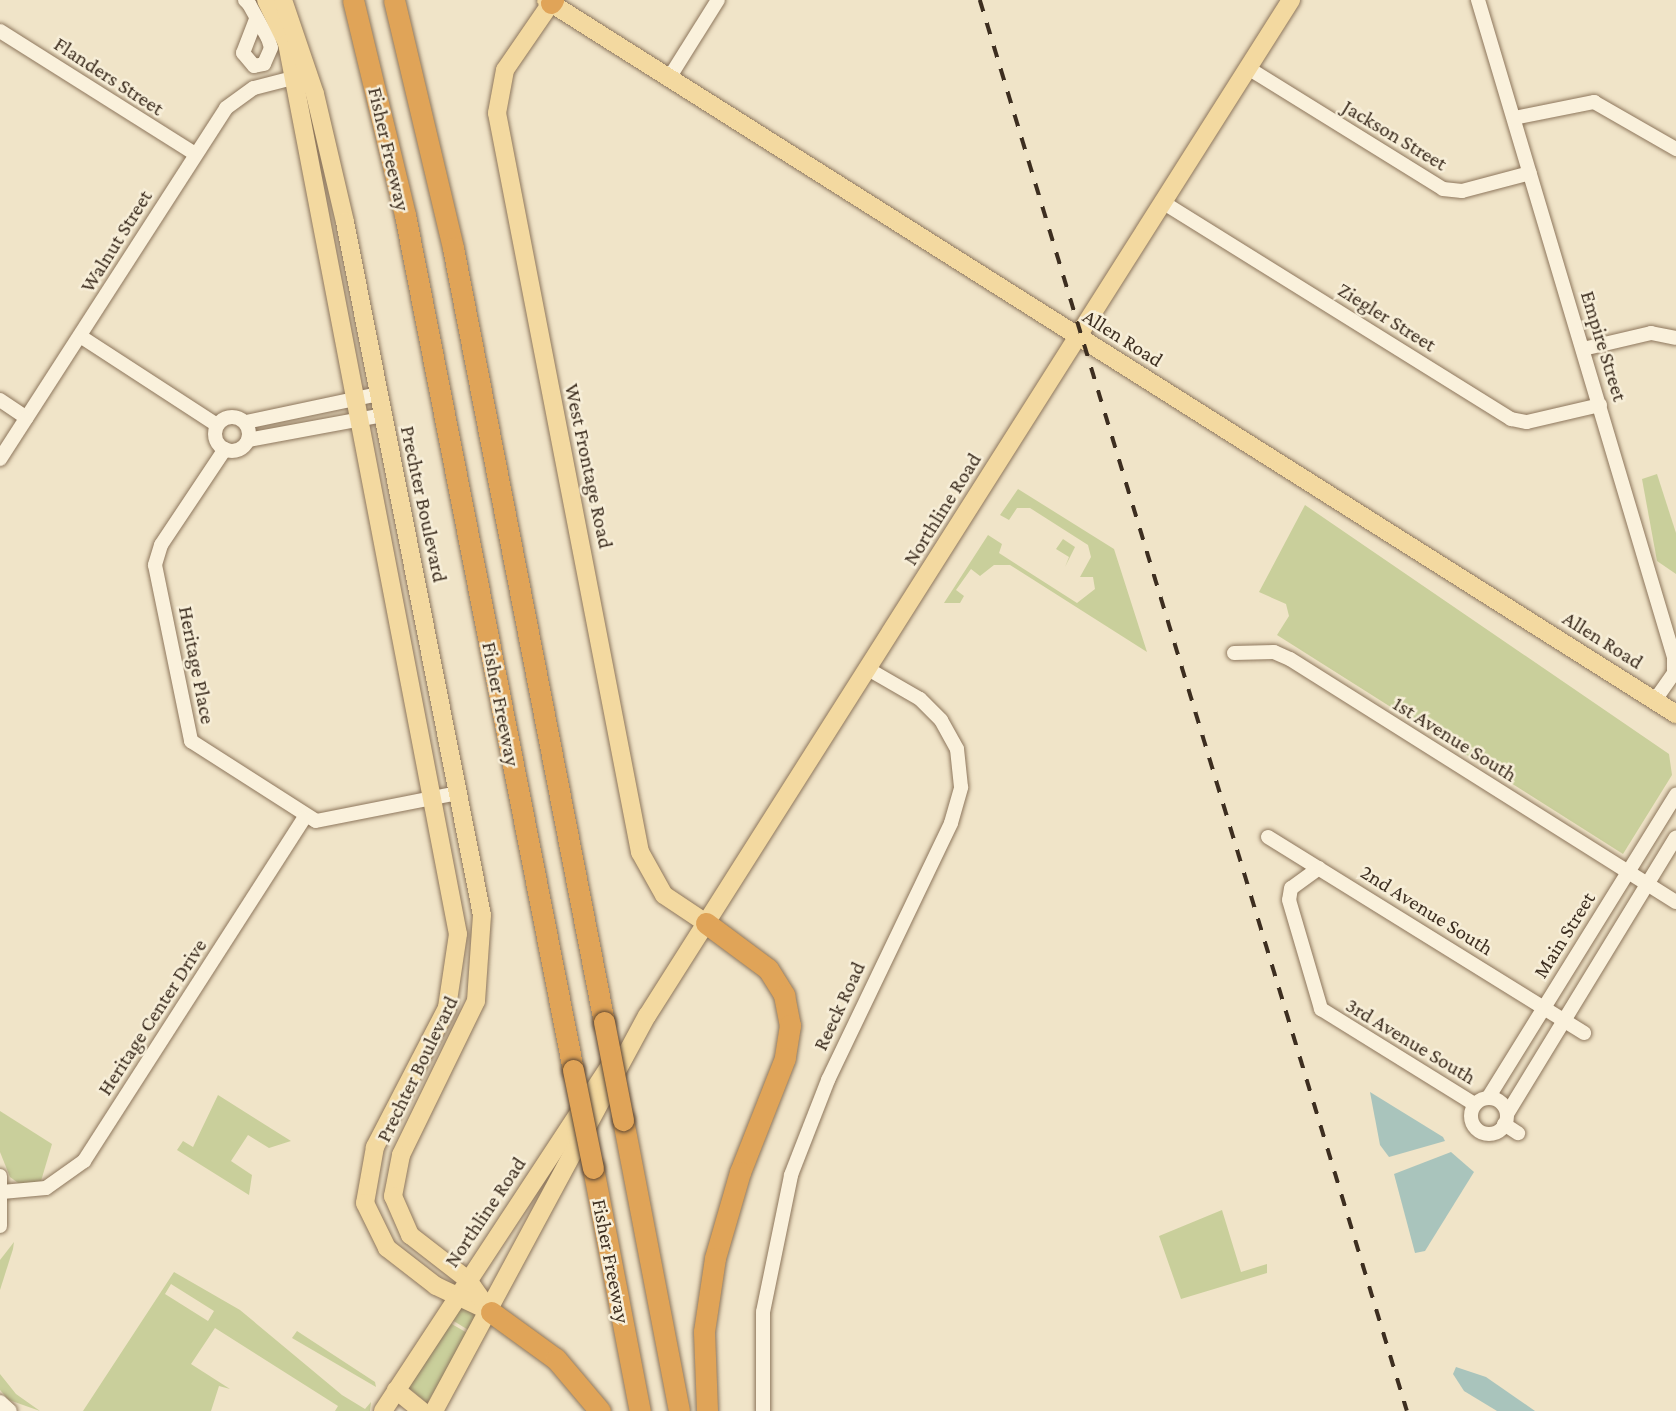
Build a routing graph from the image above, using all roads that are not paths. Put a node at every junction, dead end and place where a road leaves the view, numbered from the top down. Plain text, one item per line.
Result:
1 (244, 0) edge
2 (266, 0) edge
3 (283, 0) edge
4 (353, 0) edge
5 (394, 0) edge
6 (718, 0) edge
7 (1291, 0) edge
8 (1478, 0) edge
9 (550, 1) edge
10 (256, 19) dead end
11 (0, 31) edge
12 (1248, 68) junction
13 (293, 78) junction
14 (670, 78) junction
15 (1514, 118) junction
16 (1676, 149) edge
17 (195, 154) junction
18 (1530, 173) junction
19 (1164, 203) junction
20 (345, 222) junction
21 (320, 225) junction
22 (357, 284) junction
23 (333, 289) junction
24 (80, 337) junction
25 (1080, 338) junction
26 (1676, 338) edge
27 (344, 349) junction
28 (370, 349) junction
29 (1583, 349) junction
30 (379, 394) junction
31 (354, 399) junction
32 (0, 400) edge
33 (1600, 405) junction
34 (383, 415) junction
35 (27, 418) junction
36 (357, 420) junction
37 (246, 422) junction
38 (218, 425) junction
39 (248, 440) junction
40 (225, 449) junction
41 (0, 459) edge
42 (418, 589) junction
43 (391, 593) junction
44 (404, 653) junction
45 (1234, 653) dead end
46 (868, 669) junction
47 (1655, 700) junction
48 (444, 713) junction
49 (1676, 714) edge
50 (457, 793) junction
51 (1676, 794) edge
52 (433, 798) junction
53 (1670, 817) edge
54 (304, 818) junction
55 (1268, 837) dead end
56 (1676, 837) edge
57 (1319, 868) junction
58 (1628, 873) junction
59 (1647, 884) junction
60 (1676, 902) edge
61 (706, 923) junction
62 (484, 949) junction
63 (458, 950) junction
64 (1543, 1007) junction
65 (1564, 1020) junction
66 (1584, 1032) dead end
67 (631, 1042) junction
68 (400, 1101) junction
69 (1481, 1101) junction
70 (422, 1112) junction
71 (1506, 1119) junction
72 (1518, 1133) dead end
73 (0, 1176) edge
74 (2, 1192) junction
75 (0, 1226) edge
76 (468, 1280) junction
77 (457, 1295) junction
78 (491, 1312) junction
79 (396, 1391) junction
80 (0, 1402) edge
81 (10, 1411) edge
82 (383, 1411) edge
83 (422, 1411) edge
84 (434, 1411) edge
85 (600, 1411) edge
86 (640, 1411) edge
87 (679, 1411) edge
88 (707, 1411) edge
89 (763, 1411) edge

1 - 10 street
2 - 13 main road, Prechter Boulevard
3 - 20 main road, Prechter Boulevard
4 - 86 highway, Fisher Freeway, bridge
5 - 87 highway, Fisher Freeway, bridge
6 - 14 street
7 - 12 main road, Northline Road
8 - 15 street, Empire Street
9 - 14 main road, Allen Road
9 - 61 main road, West Frontage Road
11 - 17 street, Flanders Street
12 - 18 street, Jackson Street
12 - 19 main road, Northline Road
13 - 17 street, Walnut Street
13 - 21 main road, Prechter Boulevard
14 - 25 main road, Allen Road
15 - 16 street
15 - 18 street, Empire Street
17 - 24 street, Walnut Street
18 - 29 street, Empire Street
19 - 25 main road, Northline Road
19 - 33 street, Ziegler Street
20 - 21 main road
20 - 22 main road, Prechter Boulevard
21 - 23 main road, Prechter Boulevard
22 - 23 main road
22 - 28 main road, Prechter Boulevard
23 - 27 main road, Prechter Boulevard
24 - 35 street, Walnut Street
24 - 38 street
25 - 46 main road, Northline Road
25 - 47 main road, Allen Road
26 - 29 street
27 - 28 main road
27 - 31 main road, Prechter Boulevard
28 - 30 main road, Prechter Boulevard
29 - 33 street, Empire Street
30 - 31 street
30 - 34 main road, Prechter Boulevard
31 - 36 main road, Prechter Boulevard
31 - 37 street
32 - 35 street
33 - 47 street, Empire Street
34 - 36 street
34 - 42 main road, Prechter Boulevard
35 - 41 street, Walnut Street
36 - 39 street
36 - 43 main road, Prechter Boulevard
37 - 38 street
37 - 39 street
38 - 40 street
39 - 40 street
40 - 54 street, Heritage Place
42 - 43 main road
42 - 48 main road, Prechter Boulevard
43 - 44 main road, Prechter Boulevard
44 - 48 main road
44 - 52 main road, Prechter Boulevard
45 - 58 street, 1st Avenue South
46 - 61 main road, Northline Road
46 - 89 street, Reeck Road
47 - 49 main road, Allen Road
48 - 50 main road, Prechter Boulevard
50 - 52 street
50 - 62 main road, Prechter Boulevard
51 - 53 street, Main Street
52 - 54 street
52 - 63 main road, Prechter Boulevard
53 - 58 street, Main Street
54 - 74 street, Heritage Center Drive
55 - 57 street, 2nd Avenue South
56 - 59 street, Main Street
57 - 64 street, 2nd Avenue South
57 - 69 street, 3rd Avenue South
58 - 59 street, 1st Avenue South
58 - 64 street, Main Street
59 - 60 street, 1st Avenue South
59 - 65 street, Main Street
61 - 67 main road, Northline Road
61 - 88 highway
62 - 63 main road
62 - 70 main road, Prechter Boulevard
63 - 68 main road, Prechter Boulevard
64 - 65 street, 2nd Avenue South
64 - 69 street, Main Street
65 - 66 street, 2nd Avenue South
65 - 71 street, Main Street
67 - 76 main road, Northline Road
67 - 78 main road, Northline Road
68 - 70 main road
68 - 77 main road, Prechter Boulevard
69 - 71 street
69 - 71 street
70 - 76 main road, Prechter Boulevard
71 - 72 street
73 - 74 street
74 - 75 street
76 - 77 main road, Northline Road
76 - 78 main road, Prechter Boulevard
77 - 78 main road, Prechter Boulevard
77 - 79 main road, Northline Road
78 - 84 main road, Northline Road
78 - 85 highway
79 - 82 main road, Northline Road
79 - 83 main road
80 - 81 street

